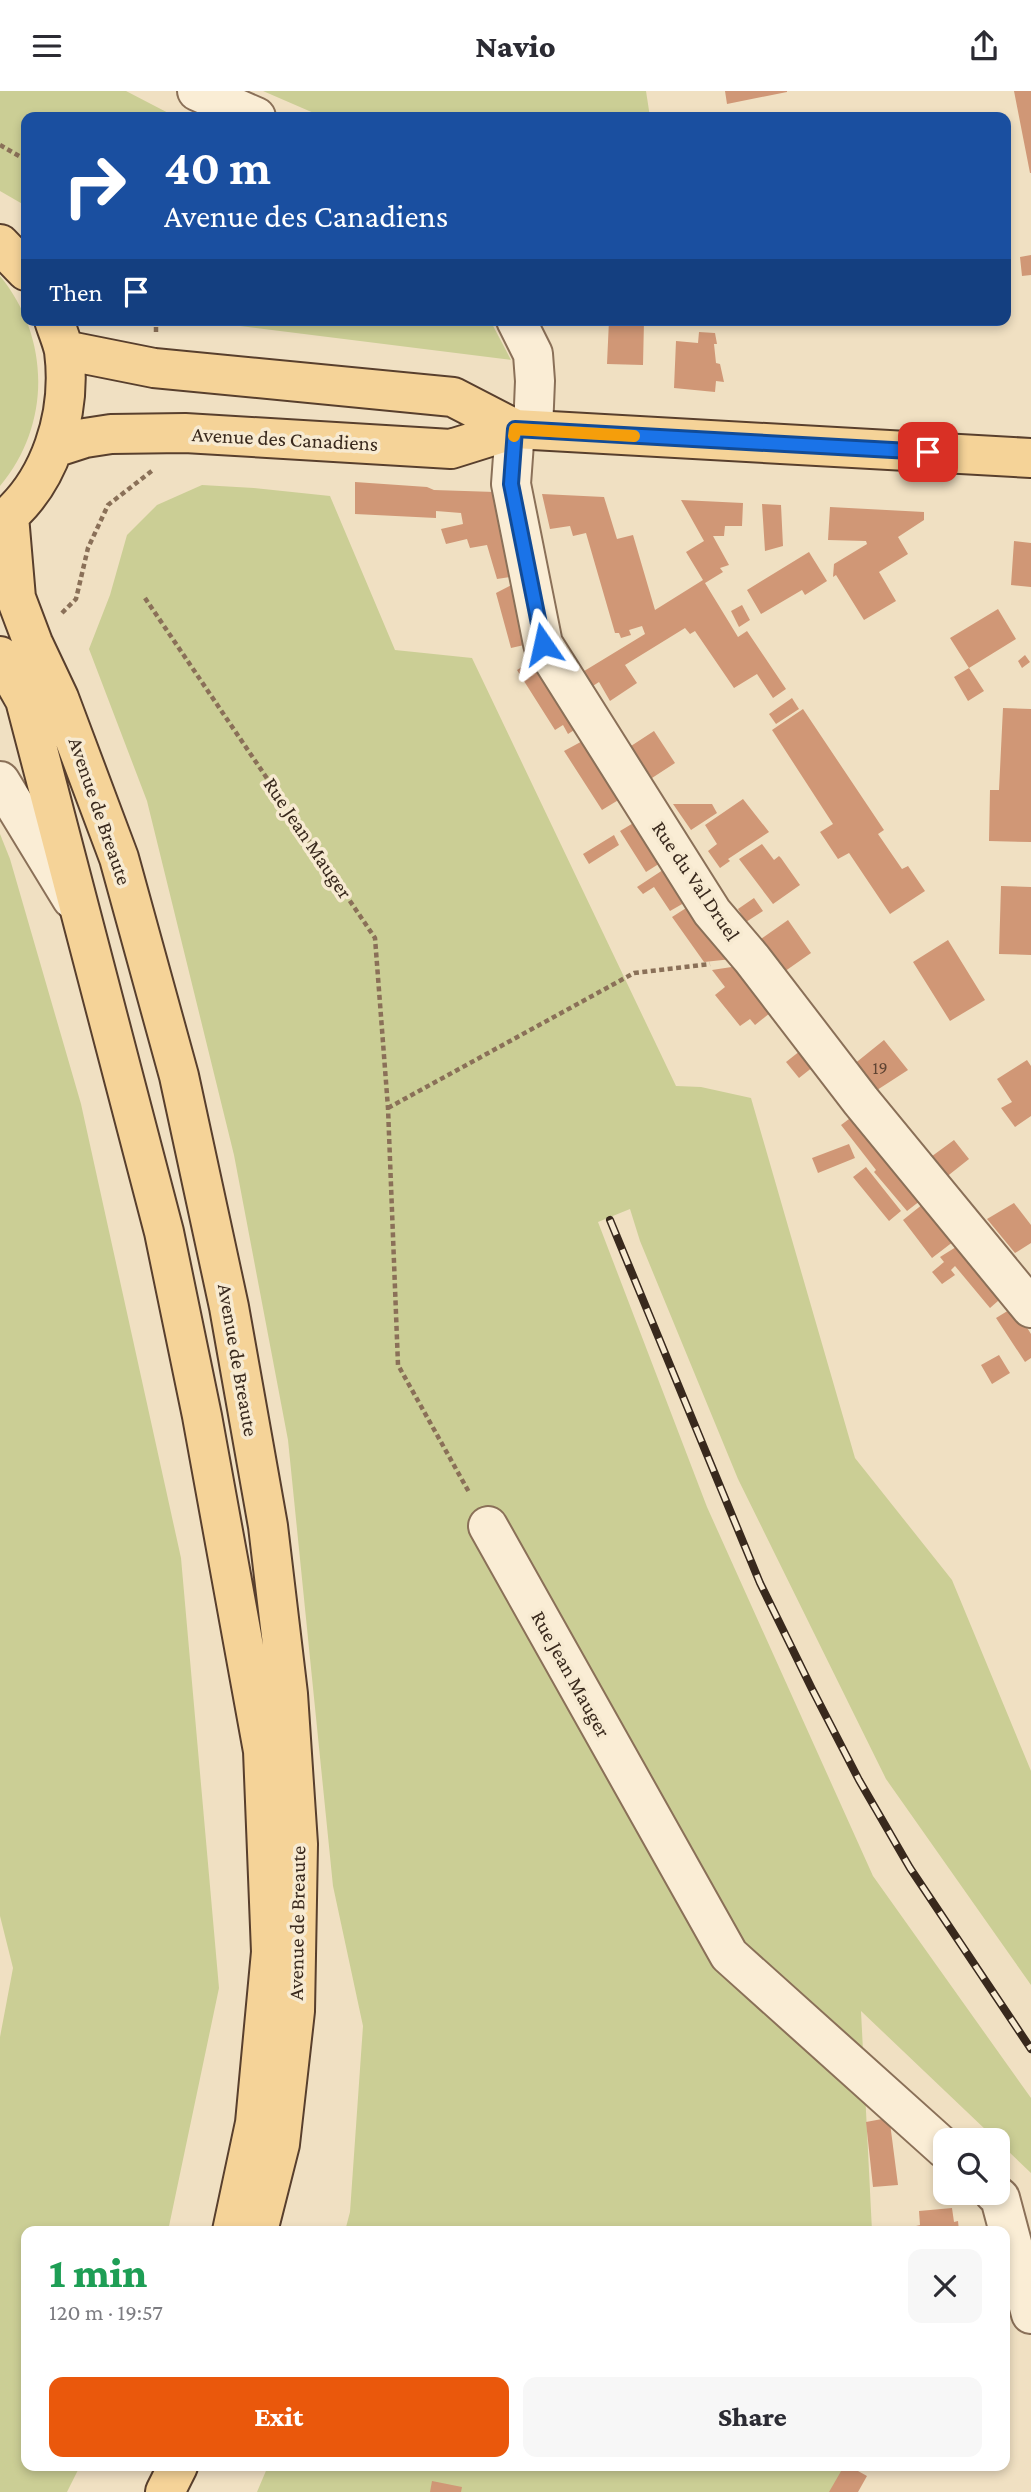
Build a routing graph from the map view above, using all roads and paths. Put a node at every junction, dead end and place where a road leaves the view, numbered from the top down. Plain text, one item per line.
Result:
1 (197, 91) edge
2 (245, 112) edge
3 (0, 145) edge
4 (21, 157) edge
5 (0, 244) edge
6 (21, 266) edge
7 (156, 326) edge
8 (519, 326) edge
9 (59, 335) edge
10 (154, 368) junction
11 (524, 430) junction
12 (152, 433) junction
13 (54, 448) junction
14 (1031, 458) edge
15 (5, 519) edge
16 (145, 598) dead end
17 (17, 650) edge
18 (0, 781) edge
19 (81, 913) junction
20 (752, 959) junction
21 (388, 1108) junction
22 (1031, 1308) edge
23 (488, 1527) joint
24 (933, 2137) edge
25 (1002, 2205) edge
26 (233, 2226) edge
27 (259, 2226) edge
28 (1007, 2226) edge
29 (1010, 2235) edge
30 (1031, 2314) edge
31 (147, 2471) edge
32 (176, 2471) edge
33 (137, 2492) edge
34 (165, 2492) edge

1 - 2 street
3 - 4 path
5 - 6 main road
7 - 10 path
8 - 11 street, Rue du Val Druel
9 - 10 main road, Avenue des Canadiens
9 - 13 main road
10 - 11 main road, Avenue des Canadiens
11 - 12 main road, Avenue des Canadiens
11 - 14 main road, Avenue des Canadiens
11 - 20 street, Rue du Val Druel
12 - 13 main road, Avenue des Canadiens
12 - 17 path
13 - 15 main road
15 - 17 main road, Avenue de Breaute
16 - 21 path, Rue Jean Mauger
17 - 19 main road, Avenue de Breaute
17 - 27 main road, Avenue de Breaute
18 - 19 street
19 - 26 main road, Avenue de Breaute
20 - 21 path
20 - 22 street, Rue du Val Druel
21 - 23 path, Rue Jean Mauger
23 - 24 street, Rue Jean Mauger
25 - 28 street
29 - 30 street
31 - 33 main road
32 - 34 main road

